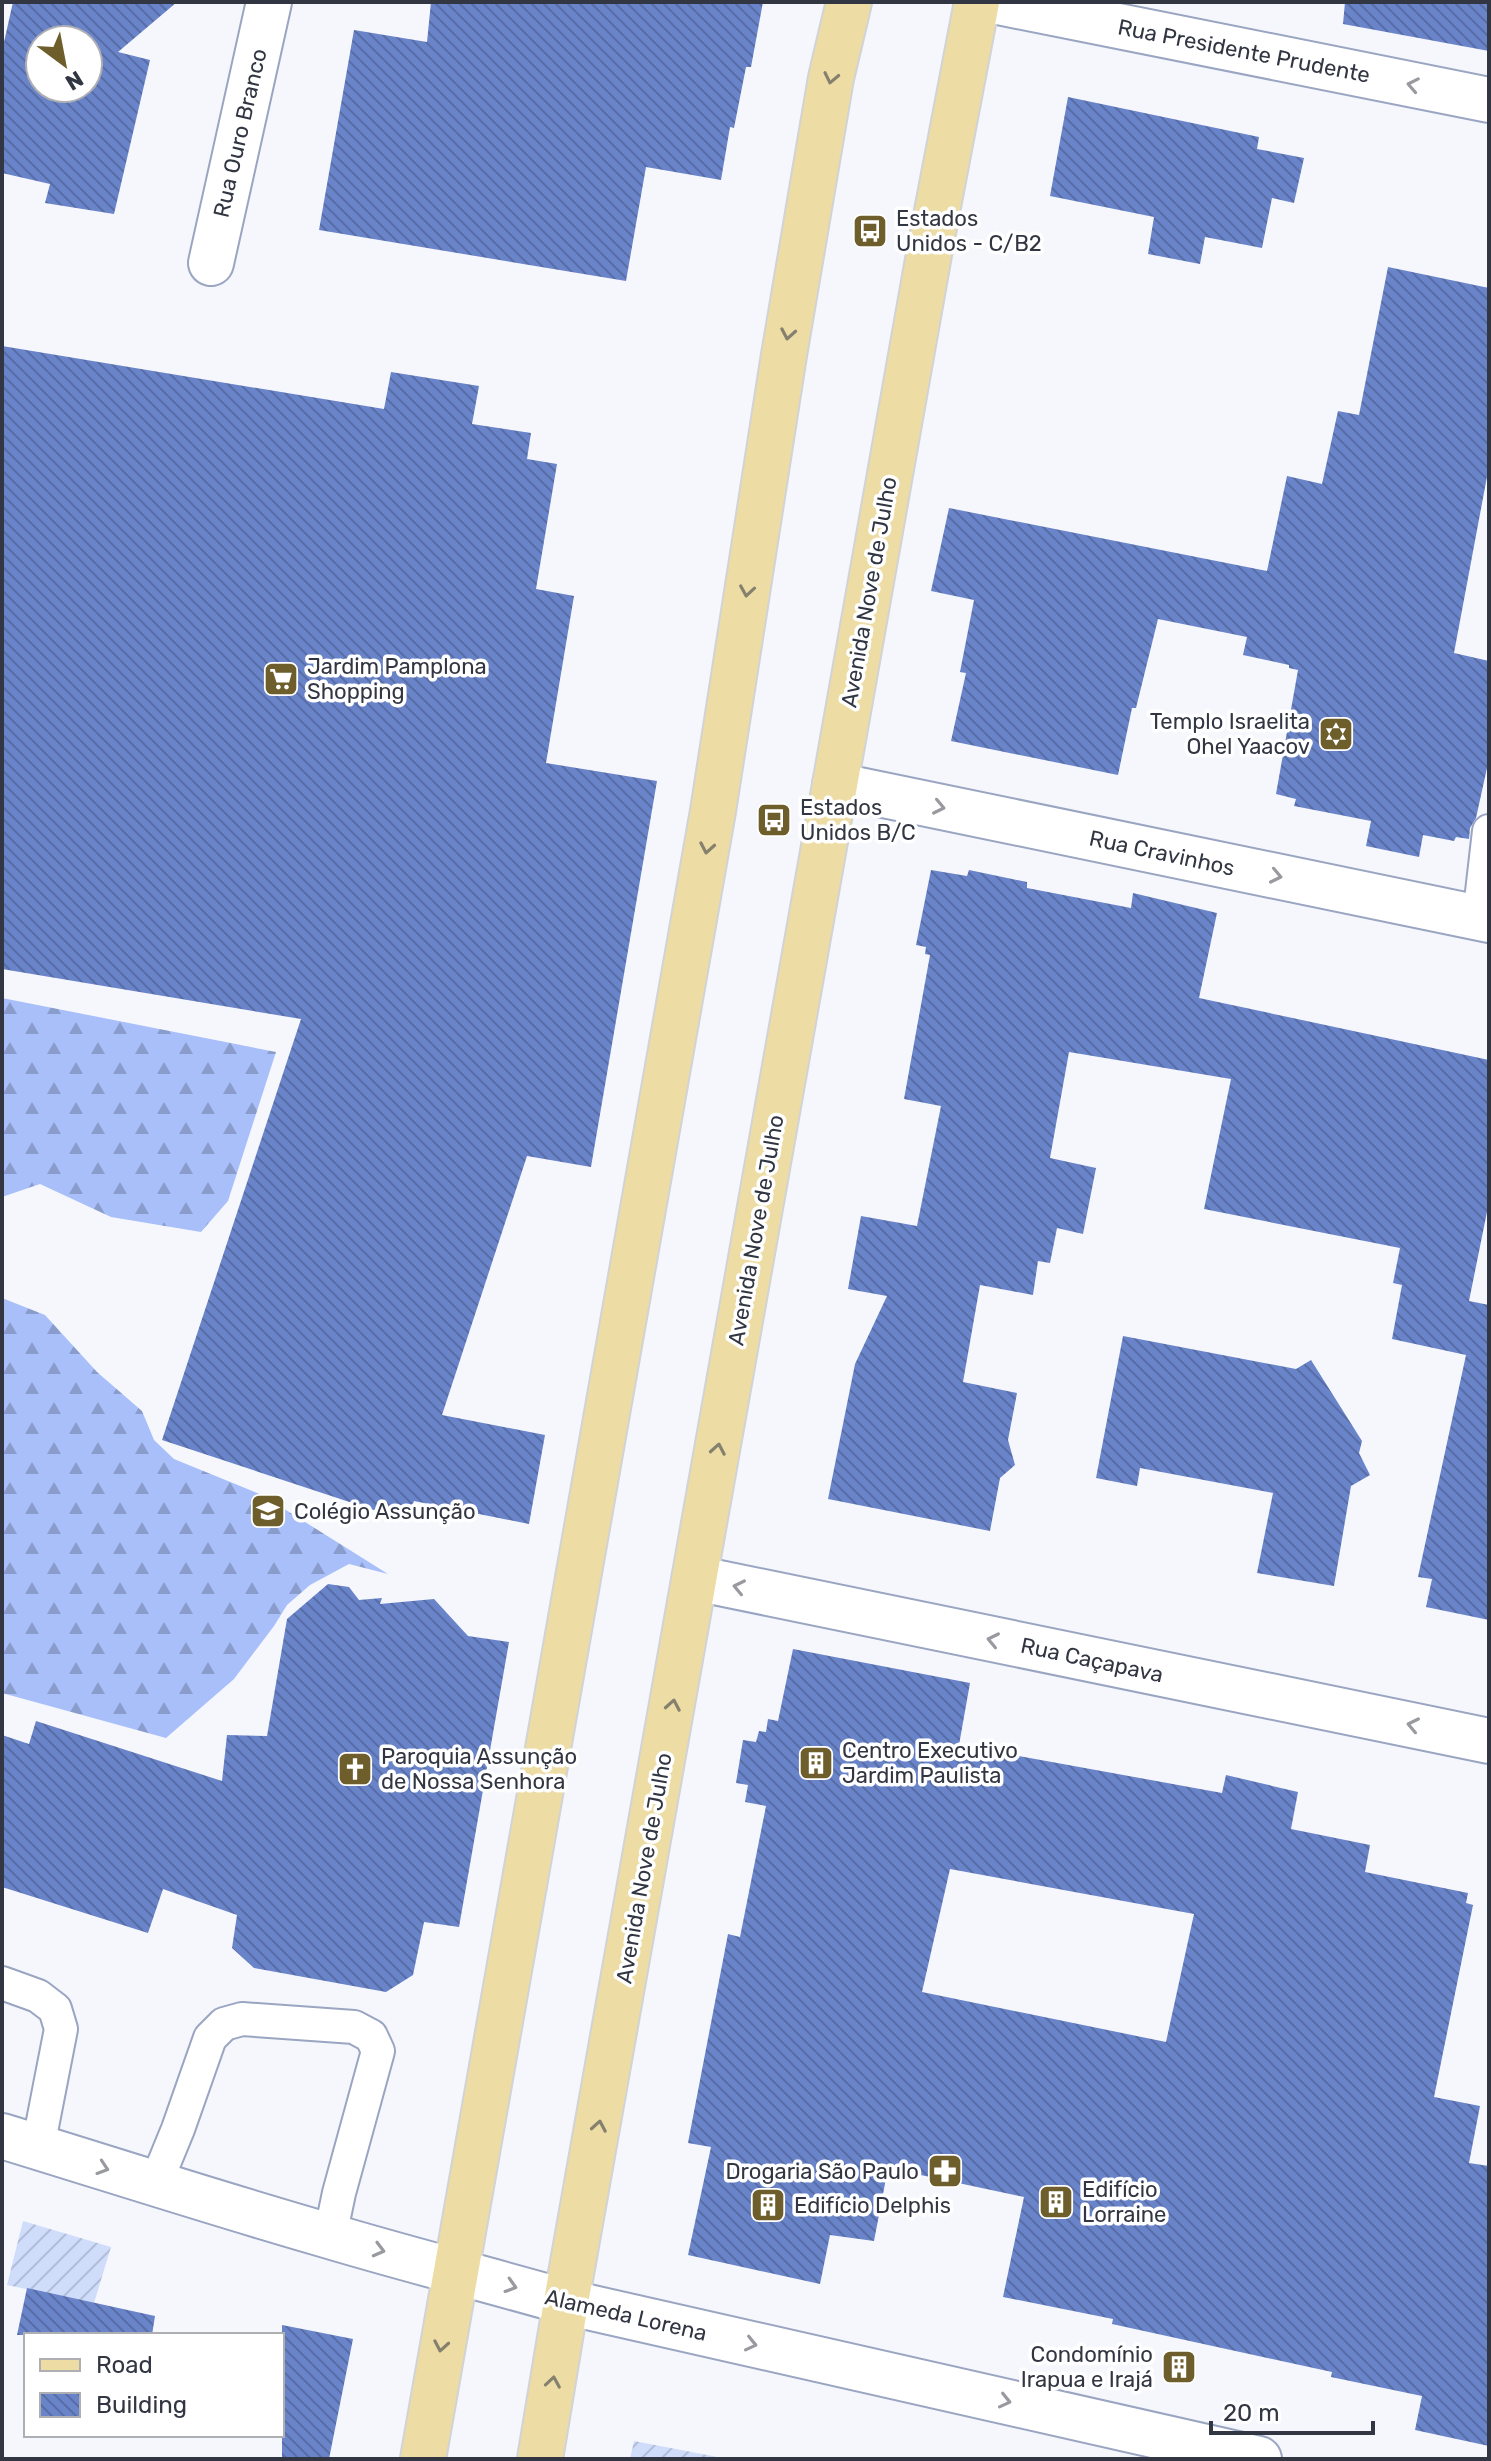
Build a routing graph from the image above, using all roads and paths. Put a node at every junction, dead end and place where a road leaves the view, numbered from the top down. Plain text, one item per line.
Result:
1 (269, 2) edge
2 (849, 2) edge
3 (977, 2) edge
4 (998, 2) edge
5 (1489, 100) edge
6 (211, 263) dead end
7 (835, 785) junction
8 (1489, 831) edge
9 (1484, 919) edge
10 (695, 1578) junction
11 (1489, 1741) edge
12 (2, 1983) edge
13 (20, 2141) edge
14 (155, 2185) junction
15 (330, 2236) junction
16 (455, 2270) junction
17 (566, 2302) junction
18 (423, 2459) edge
19 (540, 2459) edge
20 (1259, 2459) edge

1 - 6 street, Rua Ouro Branco
2 -> 16 main road
3 - 7 main road, Avenida Nove de Julho
5 -> 4 street, Rua Presidente Prudente
7 -> 9 street, Rua Cravinhos
10 -> 7 main road, Avenida Nove de Julho
8 - 9 lane
11 -> 10 street, Rua Caçapava
17 -> 10 main road, Avenida Nove de Julho
12 - 13 lane
13 -> 14 street, Alameda Lorena
14 - 15 street, Alameda Lorena
14 - 15 lane
15 -> 16 street, Alameda Lorena
16 -> 17 street, Alameda Lorena
16 -> 18 main road
19 -> 17 main road, Avenida Nove de Julho
17 -> 20 street, Alameda Lorena

